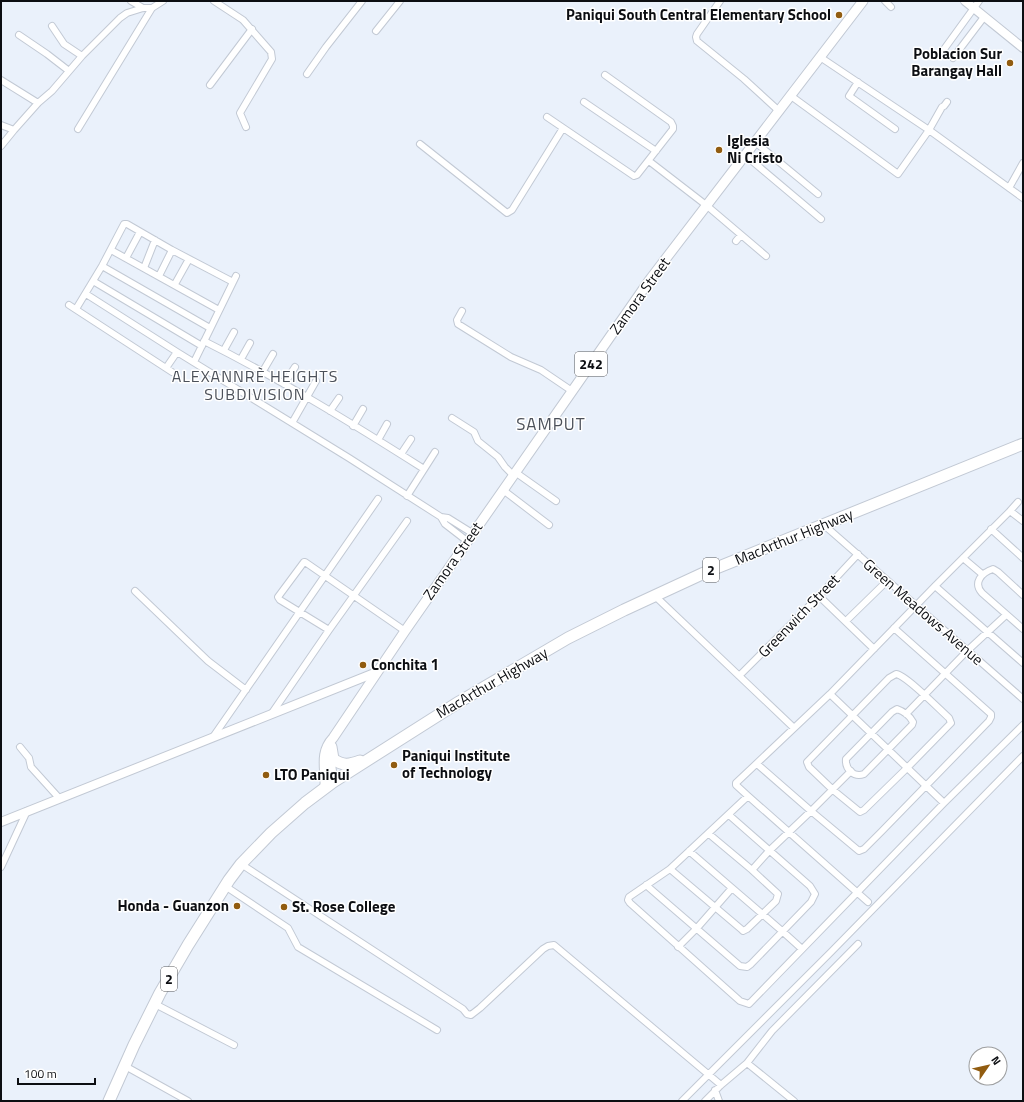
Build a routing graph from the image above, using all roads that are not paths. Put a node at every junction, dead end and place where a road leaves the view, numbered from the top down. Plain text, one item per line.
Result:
1 (131, 1) edge
2 (163, 1) edge
3 (214, 1) edge
4 (362, 1) edge
5 (400, 1) edge
6 (720, 1) edge
7 (863, 1) edge
8 (885, 1) edge
9 (965, 1) edge
10 (979, 1) edge
11 (891, 7) dead end
12 (143, 8) junction
13 (152, 8) junction
14 (973, 8) junction
15 (984, 17) junction
16 (52, 26) dead end
17 (252, 29) junction
18 (376, 31) dead end
19 (19, 35) dead end
20 (1023, 48) edge
21 (942, 52) dead end
22 (82, 56) junction
23 (820, 57) junction
24 (952, 58) dead end
25 (69, 71) junction
26 (307, 74) dead end
27 (605, 75) dead end
28 (1, 80) edge
29 (858, 82) junction
30 (210, 85) dead end
31 (791, 96) junction
32 (584, 102) dead end
33 (947, 102) dead end
34 (38, 103) junction
35 (779, 111) junction
36 (547, 116) dead end
37 (1, 125) edge
38 (246, 127) dead end
39 (563, 128) junction
40 (78, 129) dead end
41 (895, 129) dead end
42 (14, 130) junction
43 (929, 130) junction
44 (755, 142) junction
45 (420, 144) dead end
46 (1, 146) edge
47 (656, 151) junction
48 (745, 156) junction
49 (649, 161) junction
50 (1023, 163) edge
51 (1009, 188) junction
52 (818, 194) dead end
53 (1023, 198) edge
54 (706, 205) junction
55 (821, 219) dead end
56 (140, 232) junction
57 (741, 235) junction
58 (155, 240) junction
59 (736, 241) dead end
60 (111, 250) junction
61 (172, 250) junction
62 (766, 256) dead end
63 (126, 258) junction
64 (189, 259) junction
65 (102, 266) junction
66 (144, 268) junction
67 (159, 276) junction
68 (236, 276) dead end
69 (93, 281) junction
70 (233, 282) junction
71 (175, 284) junction
72 (86, 294) junction
73 (69, 305) dead end
74 (76, 309) junction
75 (219, 310) junction
76 (462, 311) dead end
77 (210, 328) junction
78 (234, 332) dead end
79 (203, 343) junction
80 (250, 343) dead end
81 (224, 350) junction
82 (177, 352) junction
83 (273, 354) dead end
84 (241, 360) junction
85 (194, 362) junction
86 (295, 367) dead end
87 (166, 368) junction
88 (172, 372) dead end
89 (263, 372) junction
90 (316, 381) dead end
91 (284, 384) junction
92 (572, 391) junction
93 (307, 397) junction
94 (339, 398) dead end
95 (363, 409) dead end
96 (330, 411) junction
97 (452, 418) dead end
98 (292, 423) junction
99 (387, 424) dead end
100 (353, 426) junction
101 (411, 439) dead end
102 (378, 440) junction
103 (1023, 444) edge
104 (435, 452) dead end
105 (401, 454) junction
106 (424, 469) junction
107 (514, 473) junction
108 (503, 490) junction
109 (407, 496) junction
110 (378, 499) dead end
111 (556, 501) dead end
112 (1018, 502) dead end
113 (1010, 511) junction
114 (441, 517) junction
115 (407, 521) dead end
116 (1023, 521) edge
117 (550, 525) dead end
118 (824, 525) junction
119 (463, 528) junction
120 (991, 529) junction
121 (459, 534) junction
122 (470, 537) junction
123 (858, 554) junction
124 (963, 558) junction
125 (1023, 558) edge
126 (982, 574) junction
127 (325, 576) junction
128 (888, 581) junction
129 (935, 586) junction
130 (135, 591) dead end
131 (1023, 595) edge
132 (354, 596) junction
133 (654, 596) junction
134 (819, 596) junction
135 (916, 606) junction
136 (300, 613) junction
137 (1006, 615) junction
138 (846, 621) junction
139 (894, 628) junction
140 (1023, 629) edge
141 (329, 630) junction
142 (405, 631) junction
143 (988, 633) junction
144 (874, 649) junction
145 (967, 651) junction
146 (1023, 663) edge
147 (377, 672) junction
148 (946, 673) junction
149 (739, 676) junction
150 (246, 690) junction
151 (830, 694) junction
152 (924, 696) junction
153 (1023, 699) edge
154 (272, 714) junction
155 (906, 714) junction
156 (852, 715) junction
157 (1023, 725) edge
158 (794, 728) junction
159 (871, 733) junction
160 (213, 737) junction
161 (330, 744) junction
162 (20, 747) dead end
163 (888, 749) junction
164 (373, 756) junction
165 (1023, 756) edge
166 (757, 764) junction
167 (907, 768) junction
168 (851, 772) junction
169 (329, 785) junction
170 (926, 786) junction
171 (833, 790) junction
172 (748, 796) junction
173 (59, 798) junction
174 (944, 803) junction
175 (27, 811) junction
176 (812, 811) junction
177 (729, 815) junction
178 (1, 822) edge
179 (789, 832) junction
180 (709, 834) junction
181 (689, 851) junction
182 (769, 851) junction
183 (241, 864) junction
184 (1, 867) edge
185 (670, 868) junction
186 (752, 870) junction
187 (225, 886) junction
188 (646, 886) junction
189 (732, 888) junction
190 (857, 893) junction
191 (868, 902) dead end
192 (715, 908) junction
193 (762, 914) junction
194 (696, 928) junction
195 (782, 930) junction
196 (858, 944) dead end
197 (678, 947) junction
198 (802, 949) junction
199 (155, 1004) junction
200 (437, 1030) dead end
201 (234, 1045) dead end
202 (747, 1063) junction
203 (125, 1066) junction
204 (709, 1075) junction
205 (721, 1085) junction
206 (715, 1090) junction
207 (109, 1101) edge
208 (188, 1101) edge
209 (682, 1101) edge
210 (705, 1101) edge
211 (719, 1101) edge
212 (794, 1101) edge

1 - 12 street
2 - 13 street
3 - 17 street
4 - 26 street
5 - 18 street
6 - 35 street
7 - 23 main road, Zamora Street / 242
8 - 11 street
9 - 14 street
10 - 14 street
12 - 13 street
12 - 22 street
13 - 40 street
14 - 15 street
14 - 21 street
15 - 20 street
15 - 24 street
16 - 22 street
17 - 30 street
17 - 38 street
19 - 25 street
22 - 25 street
23 - 29 street
23 - 31 main road, Zamora Street / 242
25 - 34 street
27 - 47 street
28 - 34 street
29 - 41 street
29 - 43 street
31 - 35 main road, Zamora Street / 242
31 - 43 street
32 - 47 street
33 - 43 street
34 - 42 street
35 - 44 main road, Zamora Street / 242
36 - 39 street
37 - 42 street
39 - 45 street
39 - 49 street
42 - 46 street
43 - 51 street
44 - 48 main road, Zamora Street / 242
44 - 52 street
47 - 49 street
48 - 54 main road, Zamora Street / 242
48 - 55 street
49 - 54 street
50 - 51 street
51 - 53 street
54 - 57 street
54 - 92 main road, Zamora Street / 242
56 - 58 street
56 - 60 street
56 - 63 street
57 - 59 street
57 - 62 street
58 - 61 street
58 - 66 street
60 - 63 street
60 - 65 street
61 - 64 street
61 - 67 street
63 - 66 street
64 - 70 street
64 - 71 street
65 - 69 street
65 - 77 street
66 - 67 street
67 - 71 street
68 - 70 street
69 - 72 street
69 - 79 street
70 - 75 street
71 - 75 street
72 - 74 street
72 - 82 street
73 - 74 street
74 - 87 street
75 - 77 street
76 - 92 street
77 - 79 street
78 - 81 street
79 - 81 street
79 - 85 street
80 - 84 street
81 - 84 street
82 - 85 street
82 - 87 street
83 - 89 street
84 - 89 street
85 - 98 street
86 - 91 street
87 - 88 street
89 - 91 street
90 - 93 street
91 - 93 street
92 - 107 main road, Zamora Street / 242
93 - 96 street
93 - 98 street
94 - 96 street
95 - 100 street
96 - 100 street
97 - 107 street
98 - 109 street
99 - 102 street
100 - 102 street
101 - 105 street
102 - 105 street
103 - 118 highway, MacArthur Highway / 2
104 - 106 street
105 - 106 street
106 - 109 street
107 - 108 main road, Zamora Street / 242
107 - 111 street
108 - 117 street
108 - 122 main road, Zamora Street / 242
109 - 114 street
110 - 127 street
112 - 113 street
113 - 116 street
113 - 120 street
114 - 119 street
114 - 121 street
115 - 132 street
118 - 123 street, Green Meadows Avenue
118 - 133 highway, MacArthur Highway / 2
119 - 121 street
119 - 122 street
120 - 124 street
120 - 125 street
121 - 122 street
122 - 142 main road, Zamora Street / 242
123 - 128 street, Green Meadows Avenue
123 - 134 street, Greenwich Street
124 - 126 street
124 - 129 street
126 - 131 street
126 - 137 street
127 - 132 street
127 - 136 street
127 - 136 street
128 - 135 street, Green Meadows Avenue
128 - 138 street
129 - 135 street
129 - 143 street
130 - 150 street
132 - 141 street
132 - 142 street
133 - 149 street
133 - 164 highway, MacArthur Highway / 2
134 - 138 street
134 - 149 street, Greenwich Street
135 - 139 street
135 - 145 street, Green Meadows Avenue
136 - 141 street
136 - 150 street
137 - 140 street
137 - 143 street
138 - 144 street
139 - 144 street
139 - 148 street
141 - 154 street
142 - 147 main road, Zamora Street / 242
143 - 145 street
143 - 146 street
144 - 151 street
145 - 148 street
145 - 153 street, Green Meadows Avenue
147 - 154 street
147 - 161 main road, Zamora Street / 242
148 - 152 street
148 - 170 street
149 - 158 street
150 - 160 street
151 - 156 street
151 - 158 street
152 - 155 street
152 - 156 street
152 - 167 street
154 - 160 street
155 - 159 street
155 - 163 street
156 - 159 street
156 - 171 street
157 - 174 street
158 - 166 street
159 - 163 street
159 - 168 street
160 - 173 street
161 - 164 highway
161 - 169 main road, Zamora Street / 242
162 - 173 street
163 - 167 street
163 - 168 street
164 - 169 highway, MacArthur Highway / 2
165 - 204 street
166 - 172 street
166 - 176 street
167 - 170 street
167 - 171 street
168 - 171 street
169 - 183 highway, MacArthur Highway / 2
170 - 174 street
170 - 176 street
171 - 176 street
172 - 177 street
172 - 179 street
173 - 175 street
174 - 190 street
175 - 178 street
175 - 184 street
176 - 179 street
177 - 180 street
177 - 182 street
179 - 182 street
179 - 190 street
180 - 181 street
180 - 186 street
181 - 185 street
181 - 189 street
182 - 186 street
182 - 195 street
183 - 187 highway, MacArthur Highway / 2
183 - 204 street
185 - 188 street
185 - 192 street
186 - 193 street
187 - 199 highway, MacArthur Highway / 2
187 - 200 street
188 - 194 street
188 - 197 street
189 - 192 street
189 - 193 street
190 - 191 street
190 - 198 street
192 - 193 street
192 - 194 street
193 - 195 street
194 - 195 street
194 - 197 street
195 - 198 street
196 - 202 street
197 - 198 street
199 - 201 street
199 - 203 highway, MacArthur Highway / 2
202 - 205 street
202 - 212 street
203 - 207 highway, MacArthur Highway / 2
203 - 208 street
204 - 205 street
204 - 209 street
205 - 206 street
206 - 210 street
206 - 211 street

